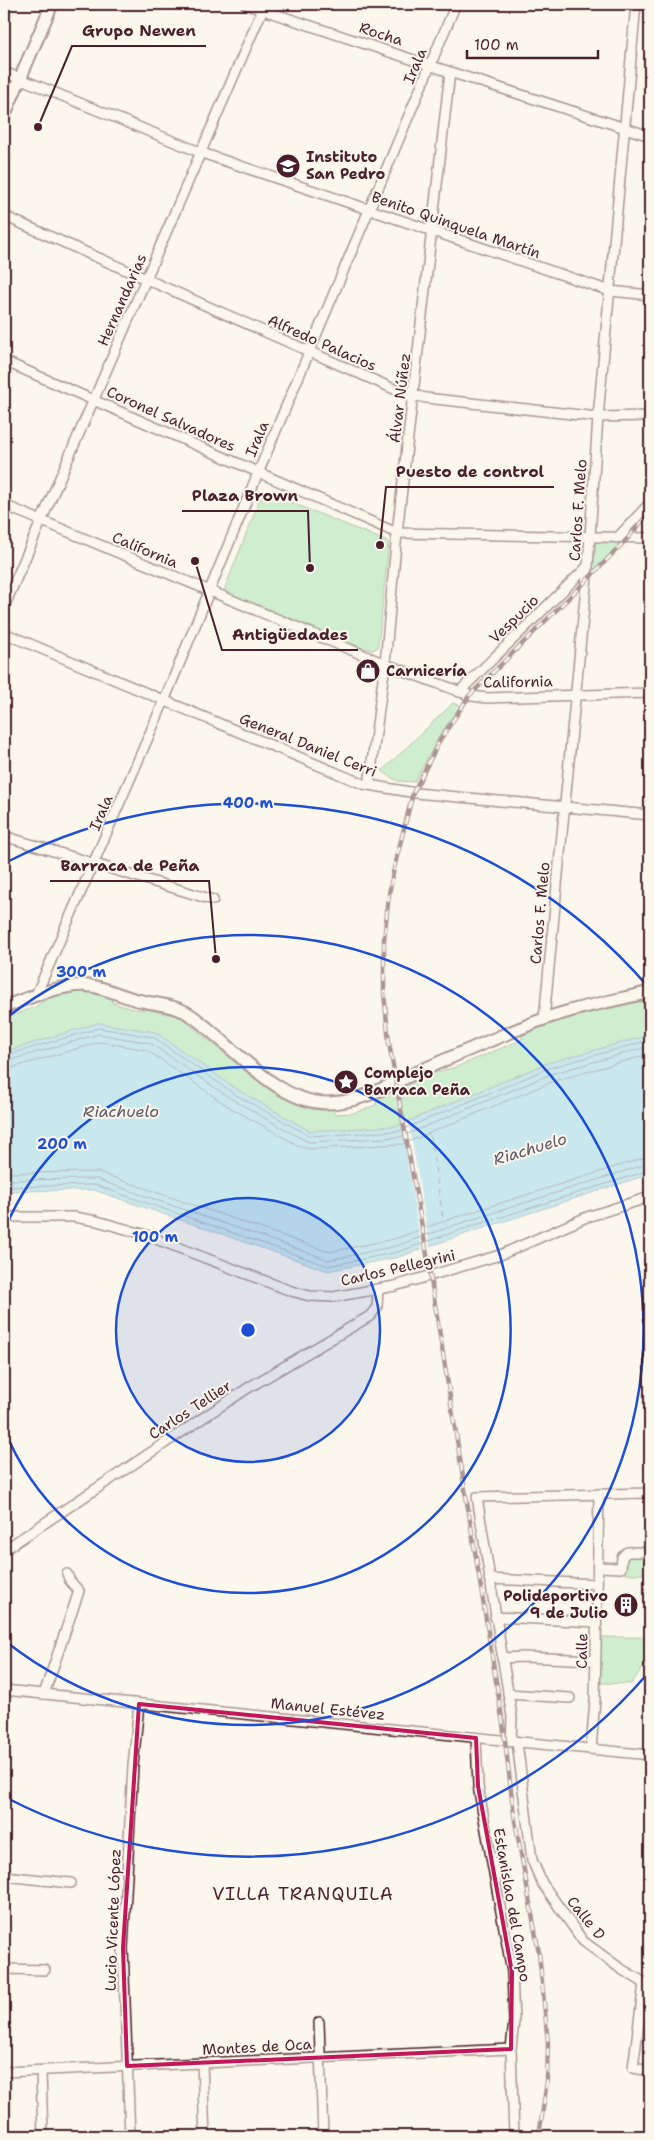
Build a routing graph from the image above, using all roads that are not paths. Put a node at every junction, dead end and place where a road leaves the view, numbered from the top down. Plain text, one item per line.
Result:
1 (52, 4) edge
2 (246, 4) edge
3 (456, 4) edge
4 (636, 4) edge
5 (264, 7) edge
6 (430, 65) junction
7 (4, 72) edge
8 (450, 72) junction
9 (20, 78) junction
10 (4, 116) edge
11 (625, 128) junction
12 (650, 136) edge
13 (202, 153) junction
14 (370, 210) junction
15 (4, 216) edge
16 (433, 232) junction
17 (146, 279) junction
18 (610, 291) junction
19 (650, 295) edge
20 (308, 352) junction
21 (4, 361) edge
22 (414, 396) junction
23 (93, 399) junction
24 (650, 416) edge
25 (598, 417) junction
26 (258, 473) junction
27 (650, 503) edge
28 (4, 506) edge
29 (40, 521) junction
30 (397, 533) junction
31 (590, 538) junction
32 (616, 538) junction
33 (650, 538) edge
34 (588, 566) junction
35 (210, 592) junction
36 (4, 607) edge
37 (4, 633) edge
38 (385, 664) junction
39 (459, 692) junction
40 (650, 693) edge
41 (576, 695) junction
42 (164, 701) junction
43 (369, 786) junction
44 (564, 807) junction
45 (650, 815) edge
46 (4, 836) edge
47 (95, 862) junction
48 (214, 900) dead end
49 (650, 992) edge
50 (36, 995) junction
51 (4, 1007) edge
52 (544, 1019) junction
53 (650, 1197) edge
54 (4, 1217) edge
55 (378, 1289) junction
56 (650, 1493) edge
57 (599, 1494) junction
58 (4, 1550) edge
59 (650, 1552) edge
60 (598, 1568) junction
61 (67, 1574) dead end
62 (489, 1579) junction
63 (597, 1584) junction
64 (495, 1617) junction
65 (596, 1622) junction
66 (502, 1658) junction
67 (595, 1660) junction
68 (4, 1690) edge
69 (44, 1694) junction
70 (508, 1694) junction
71 (570, 1698) dead end
72 (140, 1704) junction
73 (476, 1738) junction
74 (514, 1742) junction
75 (592, 1749) junction
76 (650, 1755) edge
77 (4, 1876) edge
78 (71, 1883) dead end
79 (4, 1969) edge
80 (45, 1970) dead end
81 (647, 1984) edge
82 (646, 2002) edge
83 (319, 2022) dead end
84 (511, 2049) junction
85 (321, 2058) junction
86 (202, 2064) junction
87 (126, 2066) junction
88 (41, 2071) junction
89 (650, 2071) edge
90 (4, 2072) edge
91 (43, 2136) edge
92 (130, 2136) edge
93 (205, 2136) edge
94 (323, 2136) edge
95 (514, 2136) edge

1 - 9 main road
2 - 5 street, Rocha
3 - 6 street, Irala
4 - 11 street, Carlos F. Melo
5 - 6 street, Rocha
5 - 13 street, Hernandarias
6 - 8 street, Rocha
6 - 14 street, Irala
7 - 9 street, Benito Quinquela Martín
8 - 11 street, Rocha
8 - 16 street, Álvar Núñez
9 - 10 main road
9 - 13 street, Benito Quinquela Martín
11 - 12 street, Rocha
11 - 18 street, Carlos F. Melo
13 - 14 street, Benito Quinquela Martín
13 - 17 street, Hernandarias
14 - 16 street, Benito Quinquela Martín
14 - 20 street, Irala
15 - 17 street, Alfredo Palacios
16 - 18 street, Benito Quinquela Martín
16 - 22 street, Álvar Núñez
17 - 20 street, Alfredo Palacios
17 - 23 street, Hernandarias
18 - 19 street, Benito Quinquela Martín
18 - 25 street, Carlos F. Melo
20 - 22 street, Alfredo Palacios
20 - 26 street, Irala
21 - 23 street, Coronel Salvadores
22 - 25 street, Alfredo Palacios
22 - 30 street, Álvar Núñez
23 - 26 street, Coronel Salvadores
23 - 29 street, Hernandarias
24 - 25 street, Alfredo Palacios
25 - 31 street, Carlos F. Melo
26 - 30 street, Coronel Salvadores
26 - 35 street, Irala
27 - 32 street
28 - 29 street, California
29 - 35 street, California
29 - 36 street, Hernandarias
30 - 31 street, Coronel Salvadores
30 - 38 street, Álvar Núñez
31 - 32 street, Coronel Salvadores
31 - 34 street, Carlos F. Melo
32 - 33 street, Coronel Salvadores
34 - 39 street, Vespucio
34 - 41 street, Carlos F. Melo
35 - 38 street, California
35 - 42 street, Irala
37 - 42 street, General Daniel Cerri
38 - 39 street, California
38 - 43 street, Álvar Núñez
39 - 41 street, California
40 - 41 street, California
41 - 44 street, Carlos F. Melo
42 - 43 street, General Daniel Cerri
42 - 47 street, Irala
43 - 44 street, General Daniel Cerri
44 - 45 street, General Daniel Cerri
44 - 52 street, Carlos F. Melo
46 - 47 street
47 - 48 street
47 - 50 street, Irala
49 - 52 main road
50 - 51 main road
50 - 52 main road
53 - 55 street, Carlos Pellegrini
54 - 55 street, Carlos Pellegrini
55 - 58 street, Carlos Tellier
56 - 57 street
57 - 60 street, Calle
57 - 62 street, Calle D
59 - 60 street
60 - 63 street, Calle
61 - 69 street
62 - 63 street
62 - 64 street, Calle D
63 - 65 street, Calle
64 - 65 street
64 - 66 street, Calle D
65 - 67 street, Calle
66 - 67 street
66 - 70 street, Calle D
67 - 75 street, Calle
68 - 69 street, Manuel Estévez
69 - 72 street, Manuel Estévez
70 - 71 street
70 - 74 street, Calle D
72 - 73 street, Manuel Estévez
72 - 87 street, Lucio Vicente López
73 - 74 street, Manuel Estévez
73 - 84 street, Estanislao del Campo
74 - 75 street, Manuel Estévez
74 - 81 street, Calle D
75 - 76 street, Manuel Estévez
77 - 78 street
79 - 80 street
81 - 82 street
82 - 89 street
83 - 85 street
84 - 85 street, Montes de Oca
84 - 95 street, Estanislao del Campo
85 - 86 street, Montes de Oca
85 - 94 street
86 - 87 street, Montes de Oca
86 - 93 street
87 - 88 street, Montes de Oca
87 - 92 street, Lucio Vicente López
88 - 90 street, Montes de Oca
88 - 91 street

